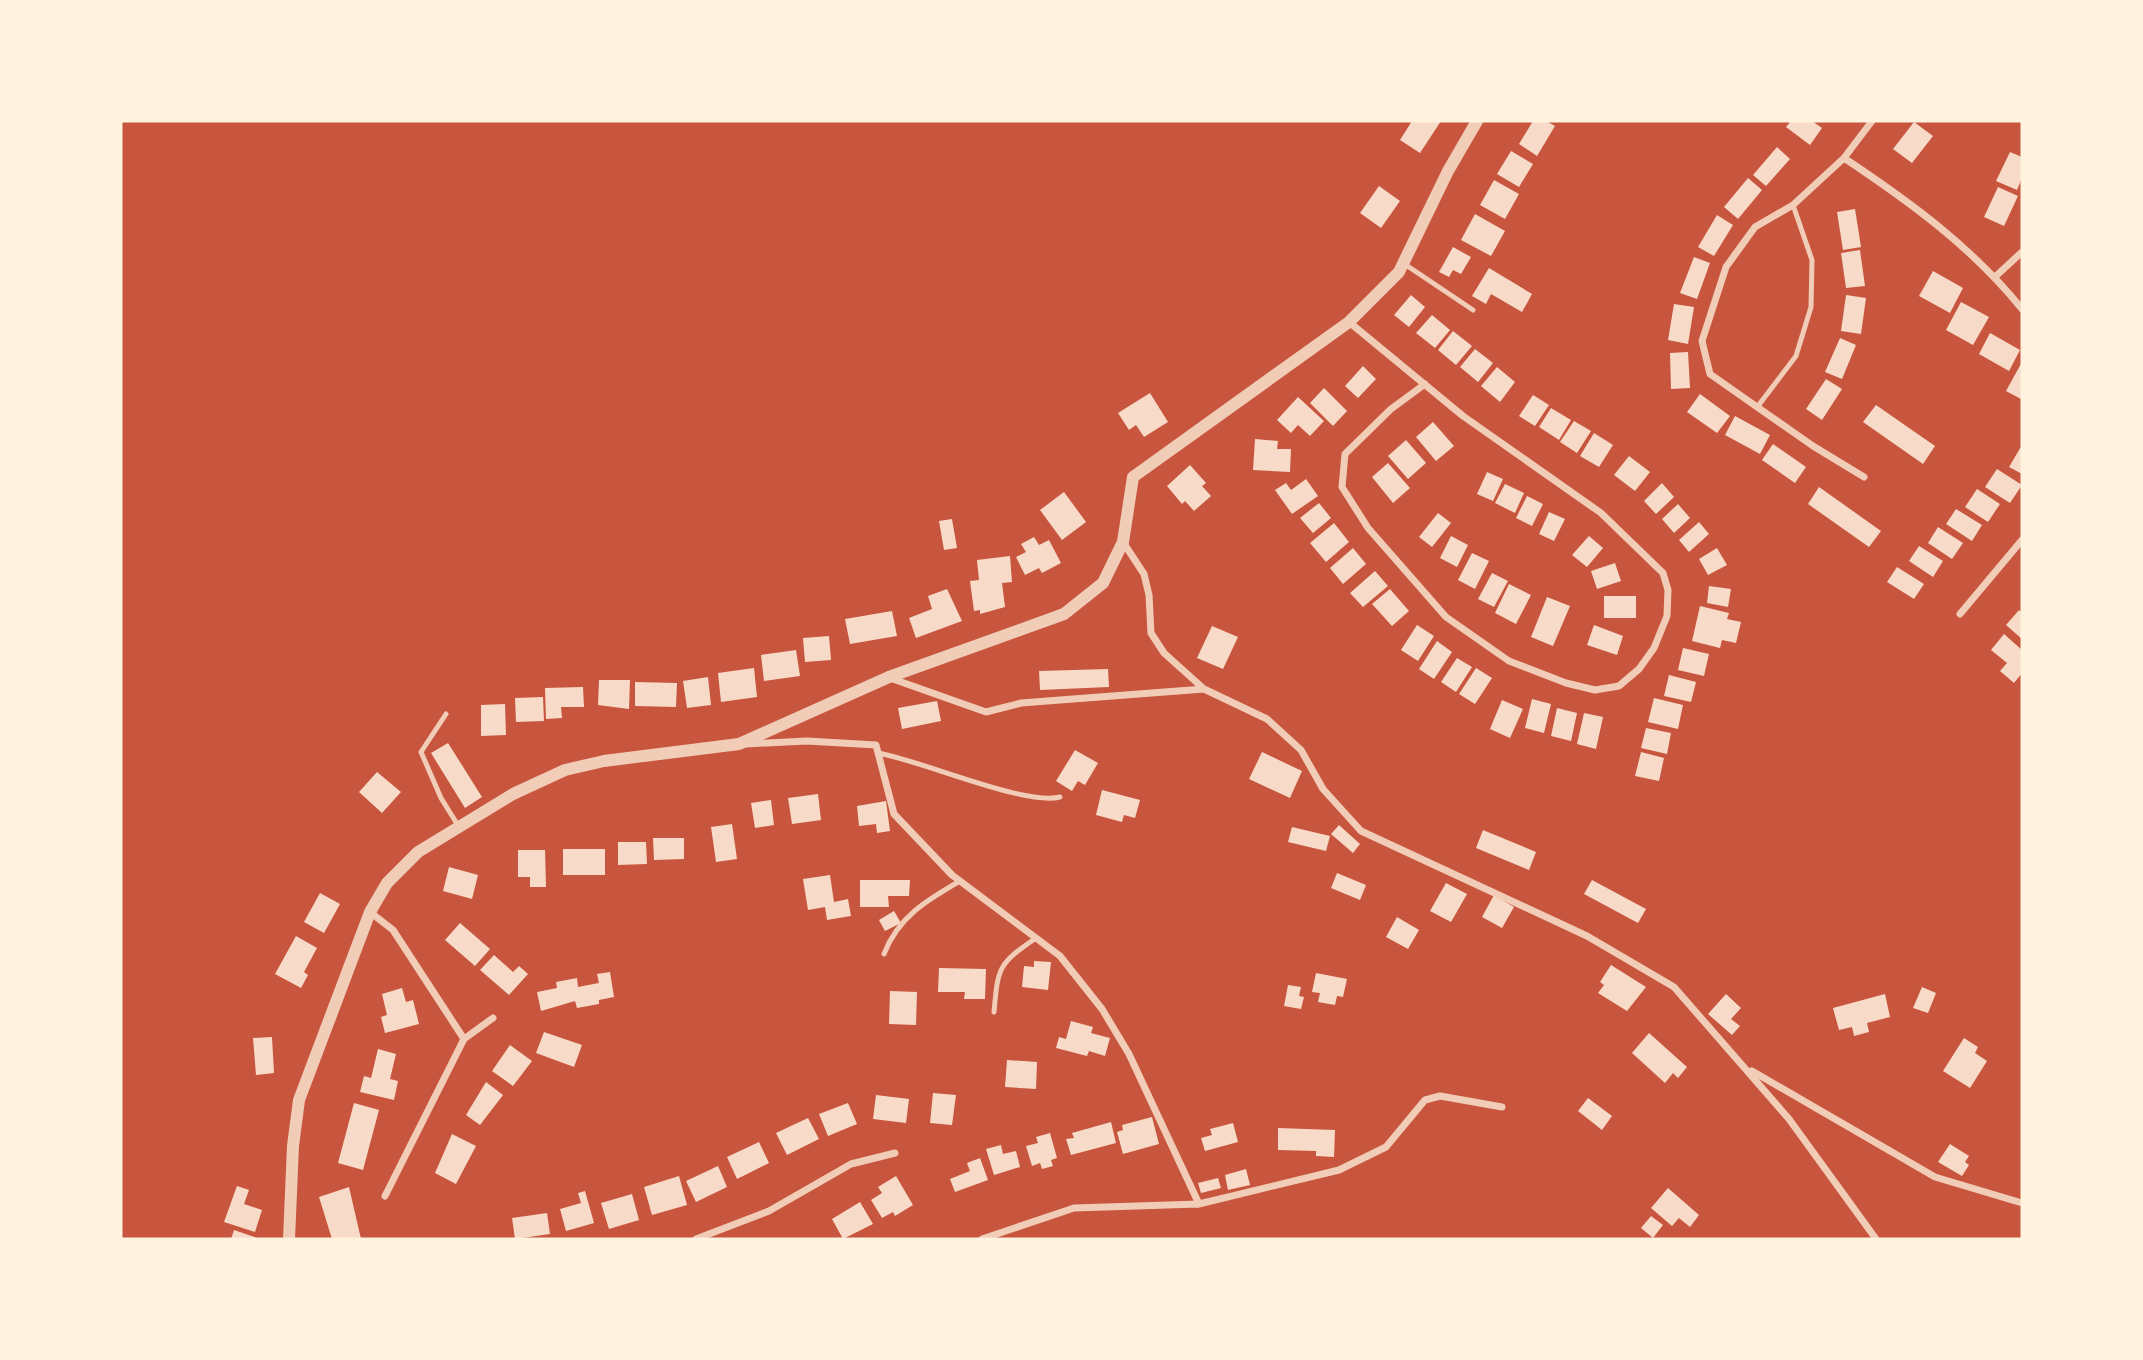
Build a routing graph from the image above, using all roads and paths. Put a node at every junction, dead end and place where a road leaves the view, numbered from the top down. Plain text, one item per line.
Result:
1 (1477, 121) edge
2 (1872, 121) edge
3 (1844, 158) junction
4 (1793, 205) junction
5 (2022, 252) edge
6 (1403, 263) junction
7 (1996, 276) junction
8 (2022, 309) edge
9 (1473, 310) dead end
10 (1349, 322) junction
11 (1425, 384) junction
12 (1758, 406) junction
13 (1864, 477) dead end
14 (2022, 540) edge
15 (1124, 542) junction
16 (1960, 614) dead end
17 (889, 677) junction
18 (1204, 689) junction
19 (446, 714) dead end
20 (739, 744) junction
21 (878, 753) junction
22 (1060, 797) dead end
23 (459, 827) junction
24 (960, 881) junction
25 (370, 912) junction
26 (1036, 938) junction
27 (884, 954) dead end
28 (994, 1012) dead end
29 (493, 1018) dead end
30 (464, 1039) junction
31 (1748, 1069) junction
32 (1502, 1107) dead end
33 (895, 1153) dead end
34 (385, 1196) dead end
35 (2022, 1203) edge
36 (1199, 1204) junction
37 (289, 1239) edge
38 (699, 1239) edge
39 (982, 1239) edge
40 (1876, 1239) edge

1 - 6 street
2 - 3 street
3 - 4 street
3 - 7 street
4 - 12 lane
4 - 12 street
5 - 7 street
6 - 9 lane
6 - 10 street
7 - 8 street
10 - 11 street
10 - 15 street
11 - 11 street
12 - 13 street
14 - 16 street
15 - 17 street
15 - 18 street
17 - 18 street
17 - 20 street
18 - 31 street
19 - 23 lane
20 - 21 street
20 - 23 street
21 - 22 lane
21 - 24 street
23 - 25 street
24 - 26 street
24 - 27 lane
25 - 30 street
25 - 37 street
26 - 28 lane
26 - 36 street
29 - 30 street
30 - 34 street
31 - 35 street
31 - 40 street
32 - 36 street
33 - 38 street
36 - 39 street

